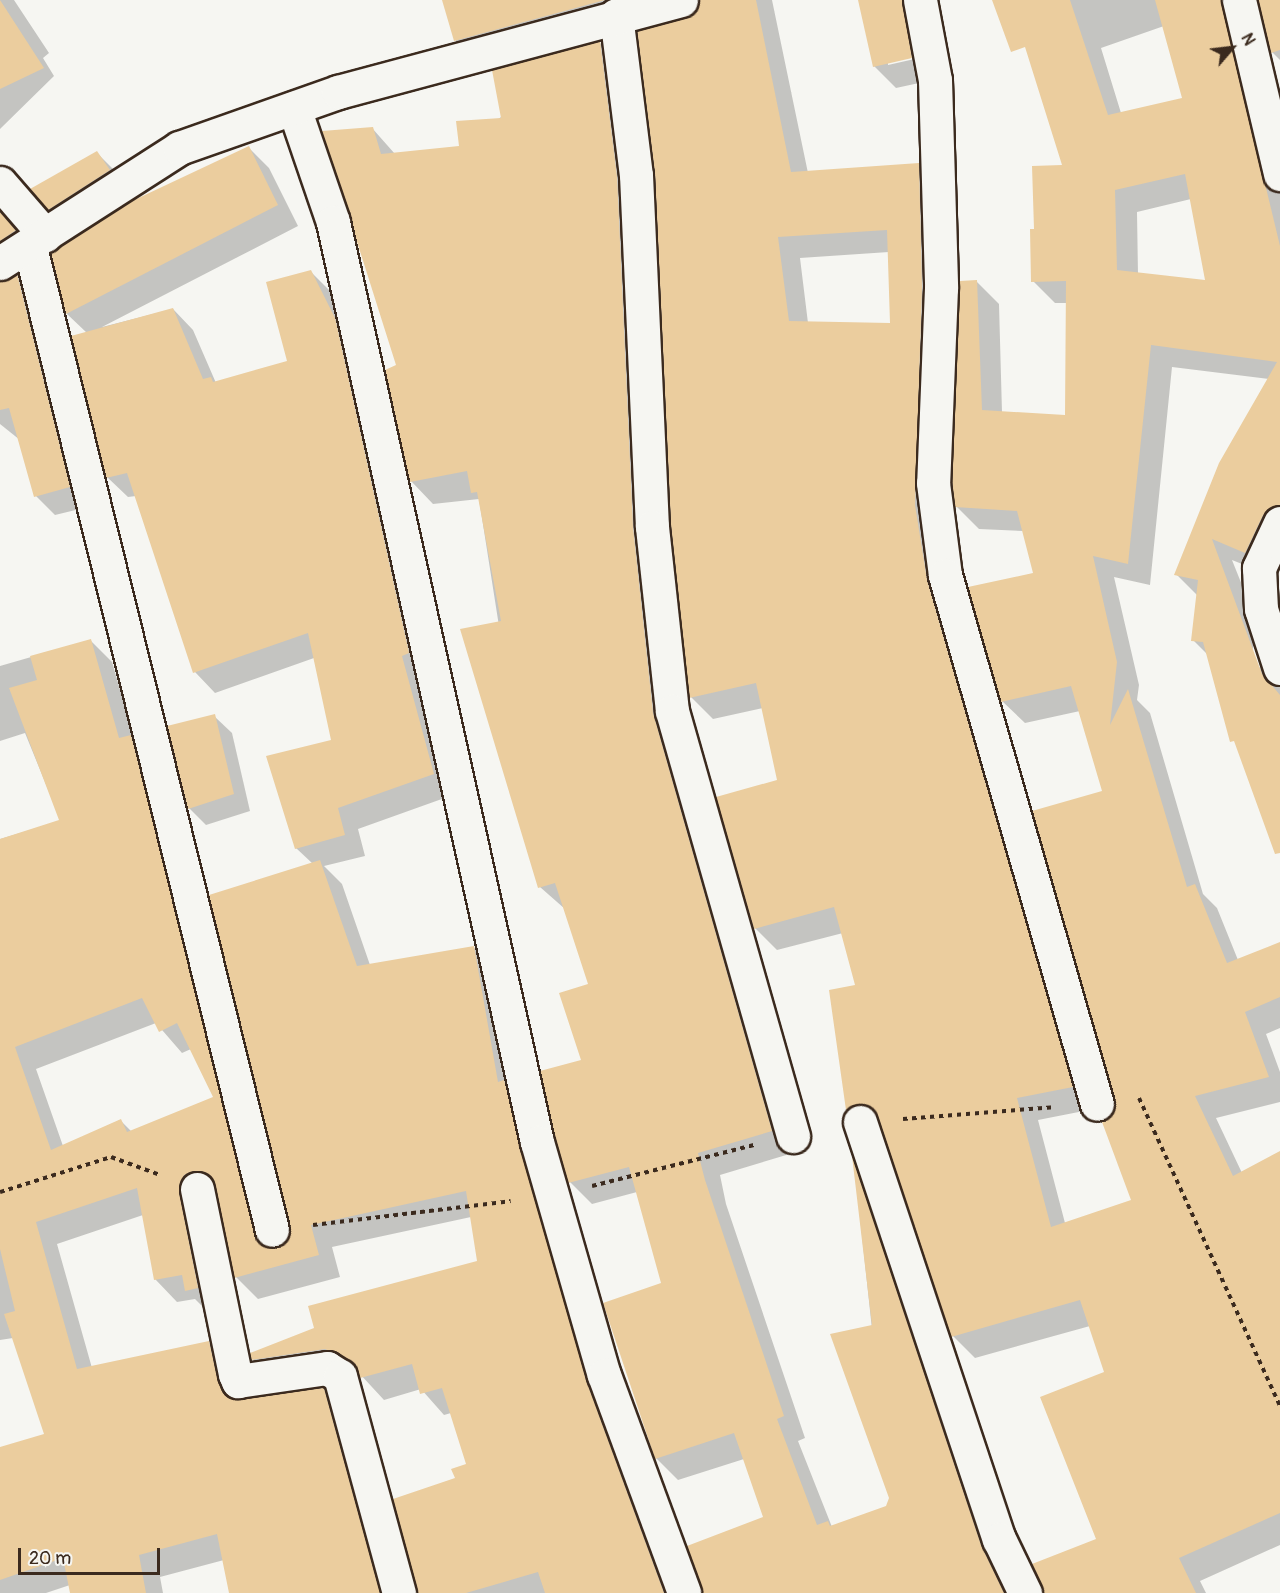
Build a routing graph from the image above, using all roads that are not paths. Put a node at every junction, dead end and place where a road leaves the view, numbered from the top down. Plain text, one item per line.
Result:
1 (681, 0) edge
2 (920, 0) edge
3 (1239, 0) edge
4 (616, 15) junction
5 (294, 108) junction
6 (1280, 174) edge
7 (0, 183) edge
8 (37, 241) junction
9 (0, 263) edge
10 (1280, 523) edge
11 (1280, 668) edge
12 (1096, 1104) road end
13 (860, 1122) road end
14 (793, 1136) road end
15 (196, 1189) road end
16 (272, 1230) road end
17 (399, 1593) edge
18 (684, 1593) edge
19 (1024, 1593) edge

1 - 4 street
2 - 12 street
3 - 6 street
4 - 5 street
4 - 14 street
5 - 8 street
5 - 18 street
7 - 8 street
8 - 9 street
8 - 16 street
10 - 11 street
13 - 19 street
15 - 17 street

